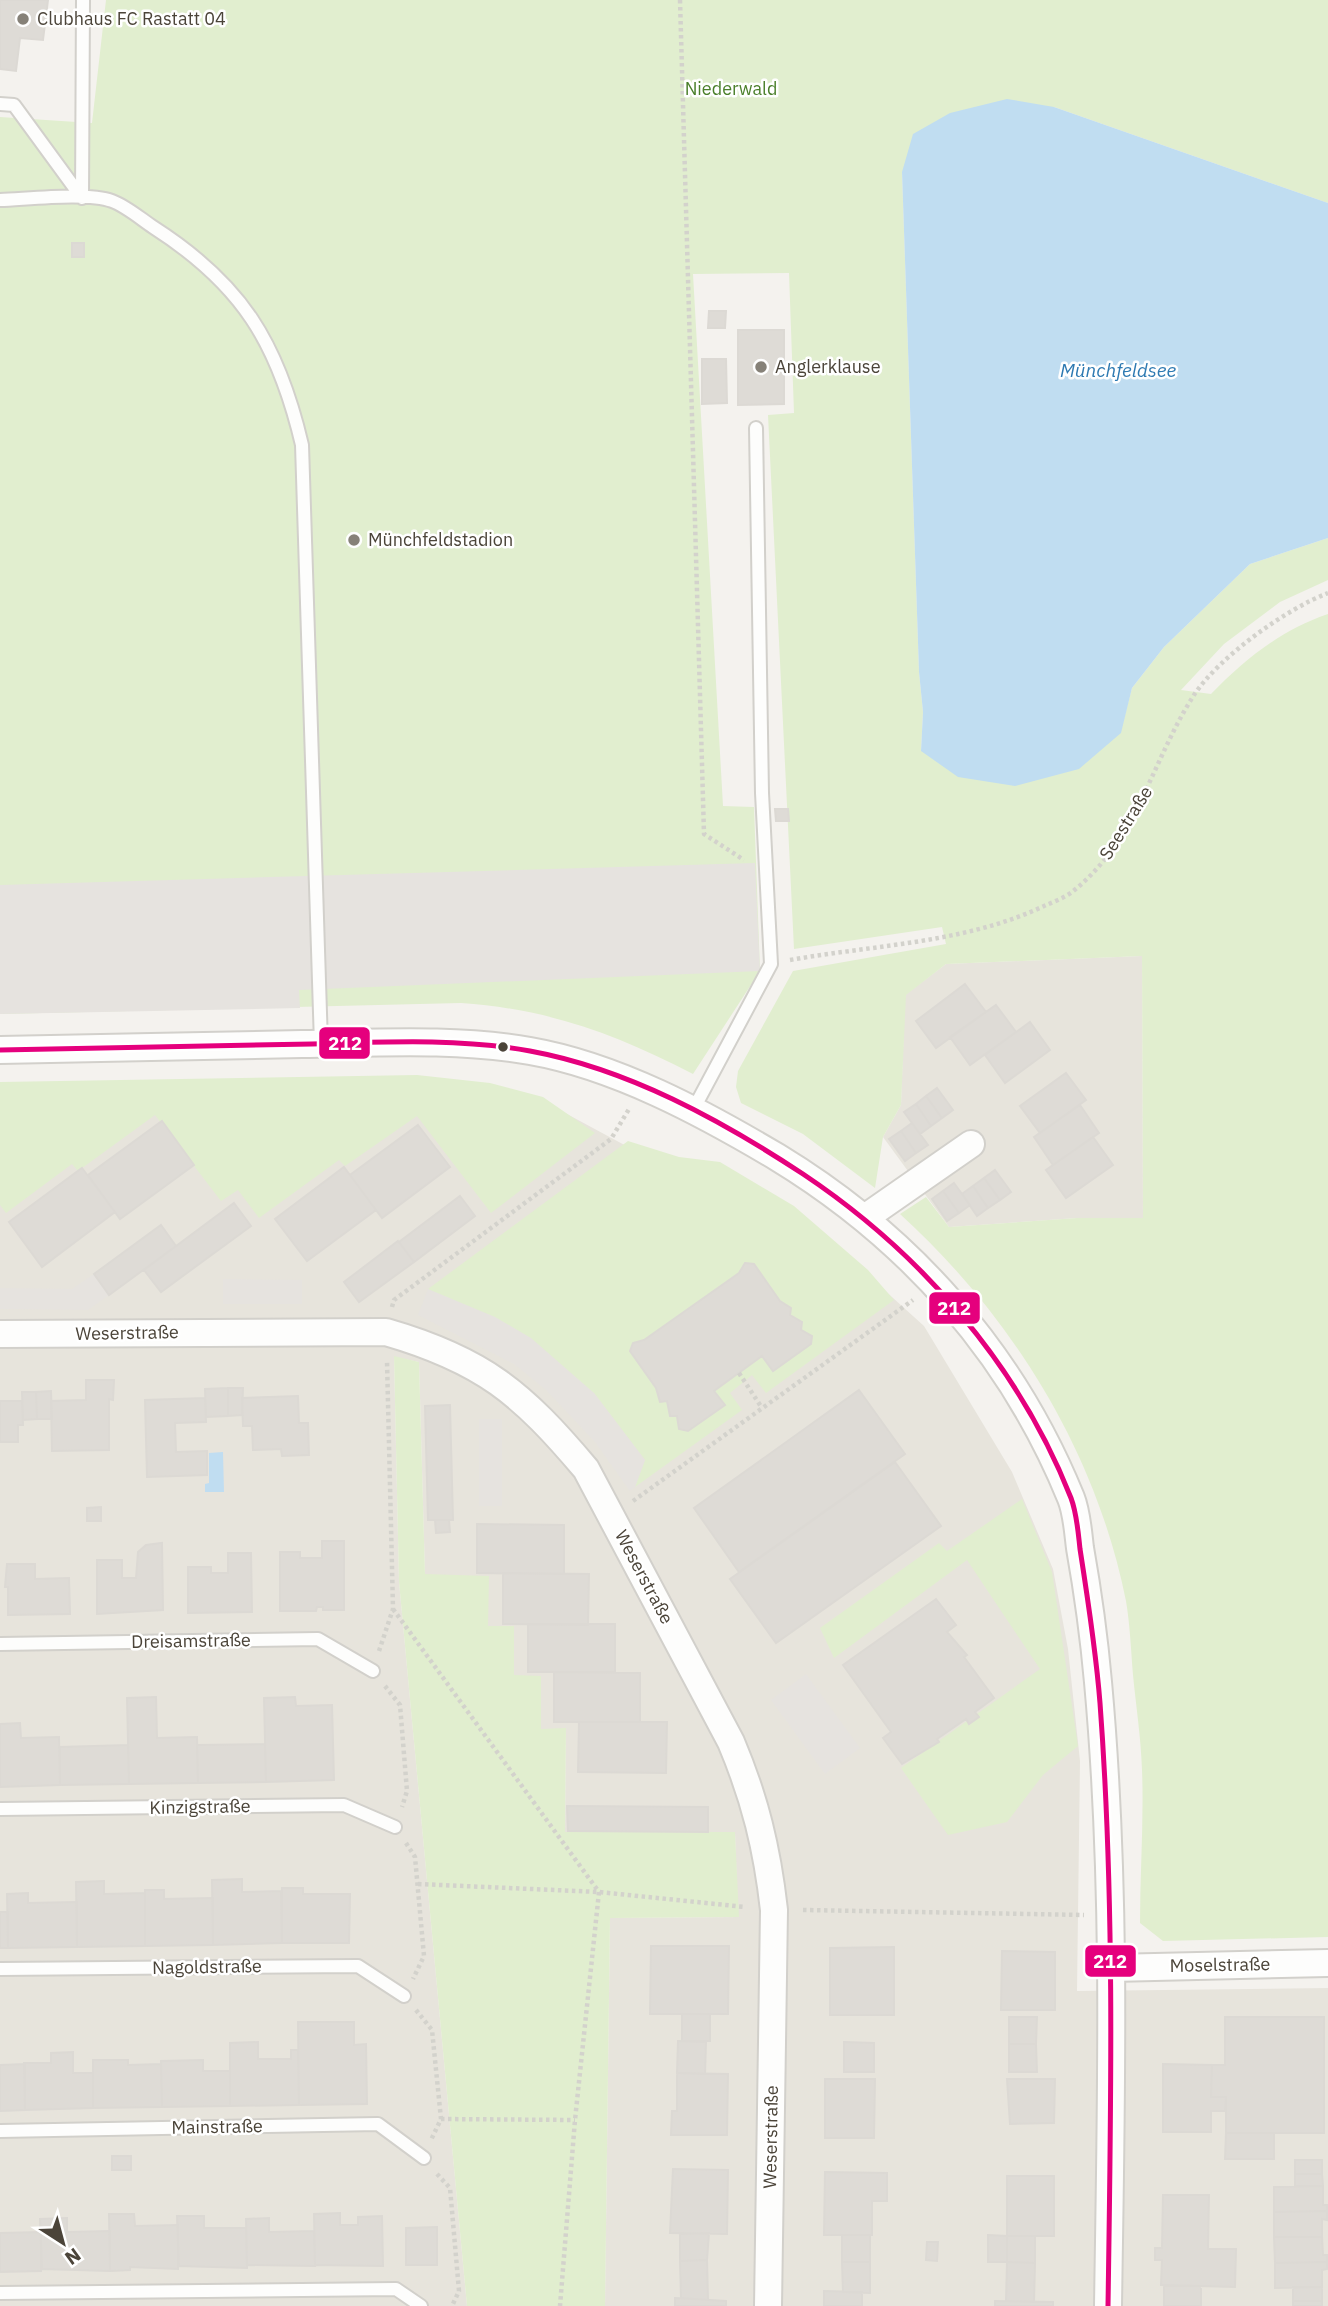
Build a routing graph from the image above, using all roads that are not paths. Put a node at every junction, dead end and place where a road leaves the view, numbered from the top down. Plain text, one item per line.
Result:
1 (83, 0) edge
2 (0, 104) edge
3 (82, 198) junction
4 (0, 200) edge
5 (756, 428) dead end
6 (321, 1044) junction
7 (0, 1050) edge
8 (692, 1112) junction
9 (971, 1144) dead end
10 (866, 1217) junction
11 (0, 1334) edge
12 (0, 1644) edge
13 (373, 1671) road end
14 (0, 1809) edge
15 (395, 1827) road end
16 (1328, 1962) edge
17 (1112, 1968) junction
18 (0, 1969) edge
19 (404, 1996) road end
20 (0, 2131) edge
21 (424, 2158) road end
22 (0, 2293) edge
23 (421, 2306) edge
24 (768, 2306) edge
25 (1108, 2306) edge

1 - 3 lane
2 - 3 lane
3 - 4 lane
3 - 6 lane
5 - 8 lane
6 - 7 street
6 - 8 street
8 - 10 street
9 - 10 street
10 - 17 street
11 - 24 street, Weserstraße
12 - 13 lane, Dreisamstraße
14 - 15 lane, Kinzigstraße
16 - 17 street, Moselstraße
17 - 25 street
18 - 19 lane, Nagoldstraße
20 - 21 lane, Mainstraße
22 - 23 lane

